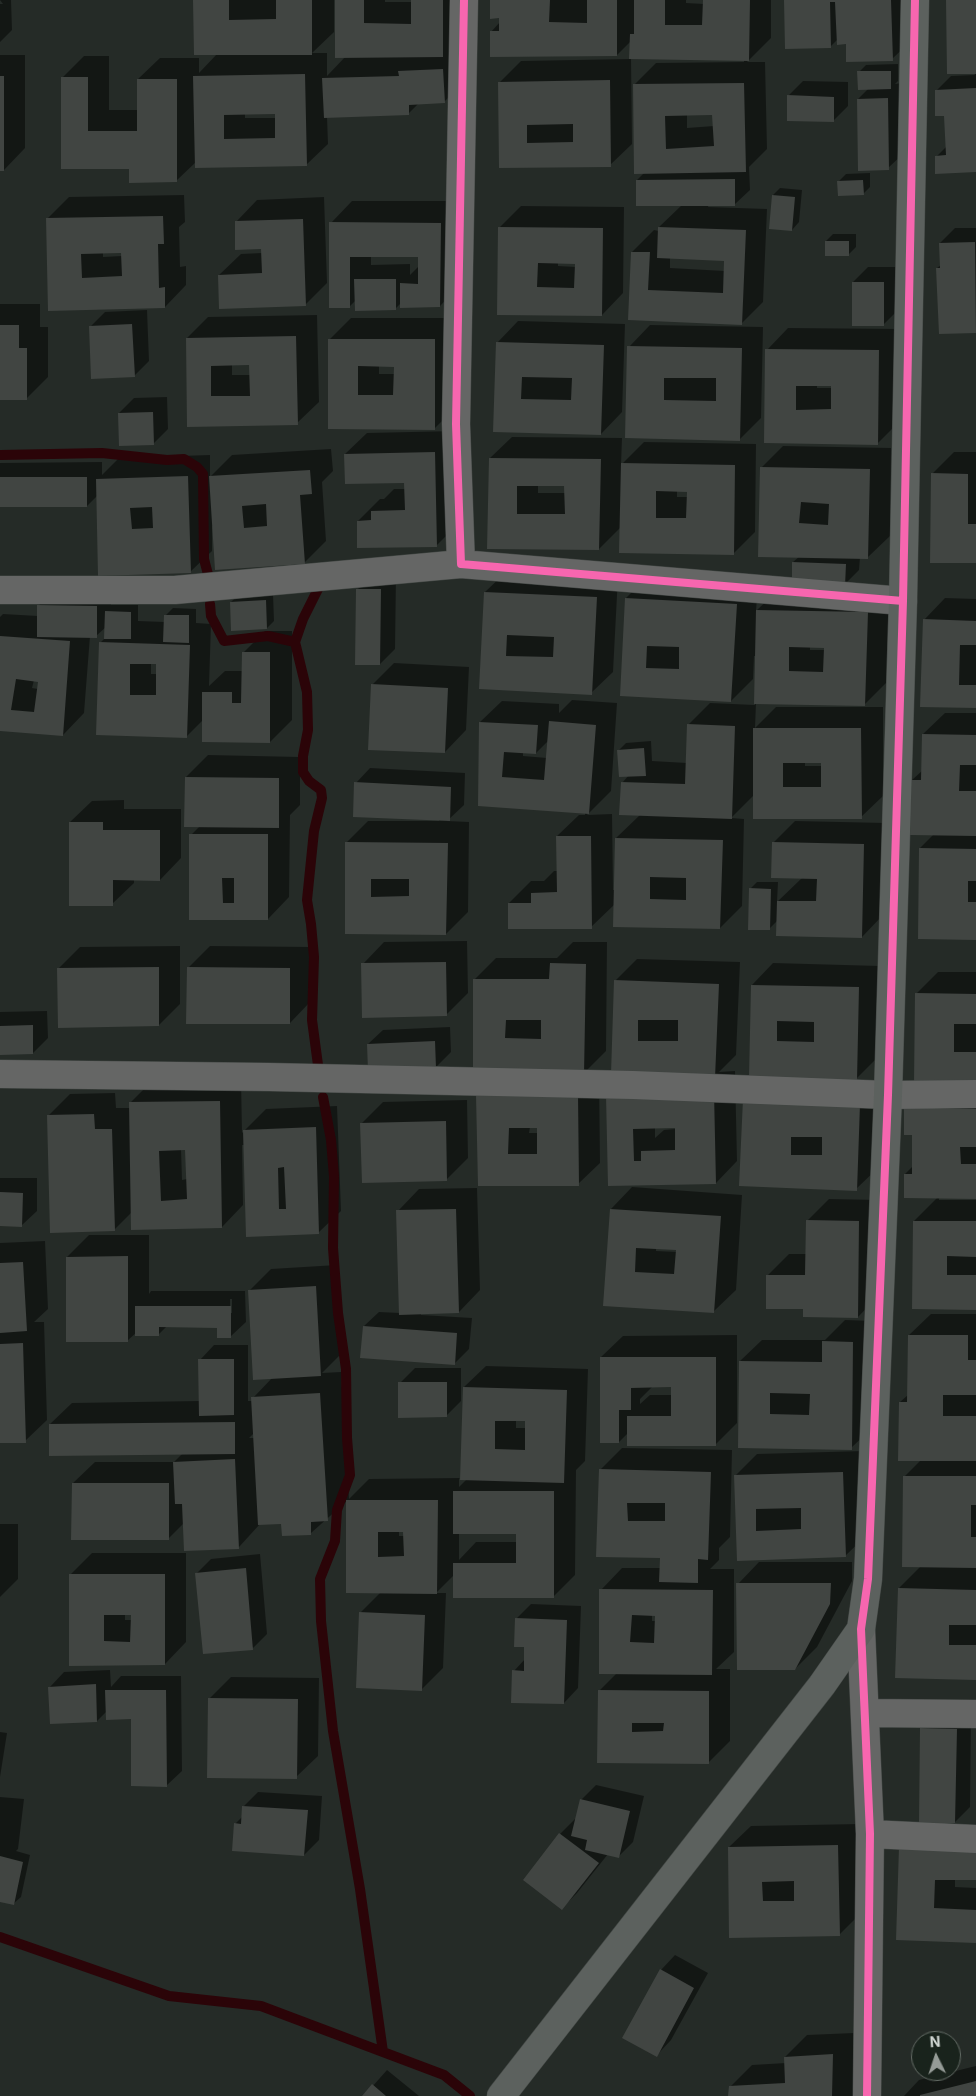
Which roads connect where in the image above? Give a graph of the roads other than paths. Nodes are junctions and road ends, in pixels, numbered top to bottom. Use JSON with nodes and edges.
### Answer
{"nodes":[{"id":1,"x":464,"y":0,"type":"edge"},
{"id":2,"x":915,"y":0,"type":"edge"},
{"id":3,"x":461,"y":564,"type":"junction"},
{"id":4,"x":0,"y":590,"type":"edge"},
{"id":5,"x":903,"y":601,"type":"junction"},
{"id":6,"x":0,"y":1074,"type":"edge"},
{"id":7,"x":976,"y":1094,"type":"edge"},
{"id":8,"x":888,"y":1095,"type":"junction"},
{"id":9,"x":861,"y":1629,"type":"junction"},
{"id":10,"x":865,"y":1713,"type":"junction"},
{"id":11,"x":976,"y":1714,"type":"edge"},
{"id":12,"x":870,"y":1834,"type":"junction"},
{"id":13,"x":976,"y":1839,"type":"edge"},
{"id":14,"x":501,"y":2096,"type":"edge"},
{"id":15,"x":867,"y":2096,"type":"edge"}],
"edges":[{"from":1,"to":3,"type":"street"},
{"from":2,"to":5,"type":"street"},
{"from":3,"to":4,"type":"street"},
{"from":3,"to":5,"type":"street"},
{"from":5,"to":8,"type":"street"},
{"from":6,"to":8,"type":"street"},
{"from":7,"to":8,"type":"street"},
{"from":8,"to":9,"type":"street"},
{"from":9,"to":10,"type":"street"},
{"from":9,"to":14,"type":"street"},
{"from":10,"to":11,"type":"street"},
{"from":10,"to":12,"type":"street"},
{"from":12,"to":13,"type":"street"},
{"from":12,"to":15,"type":"street"}]}
